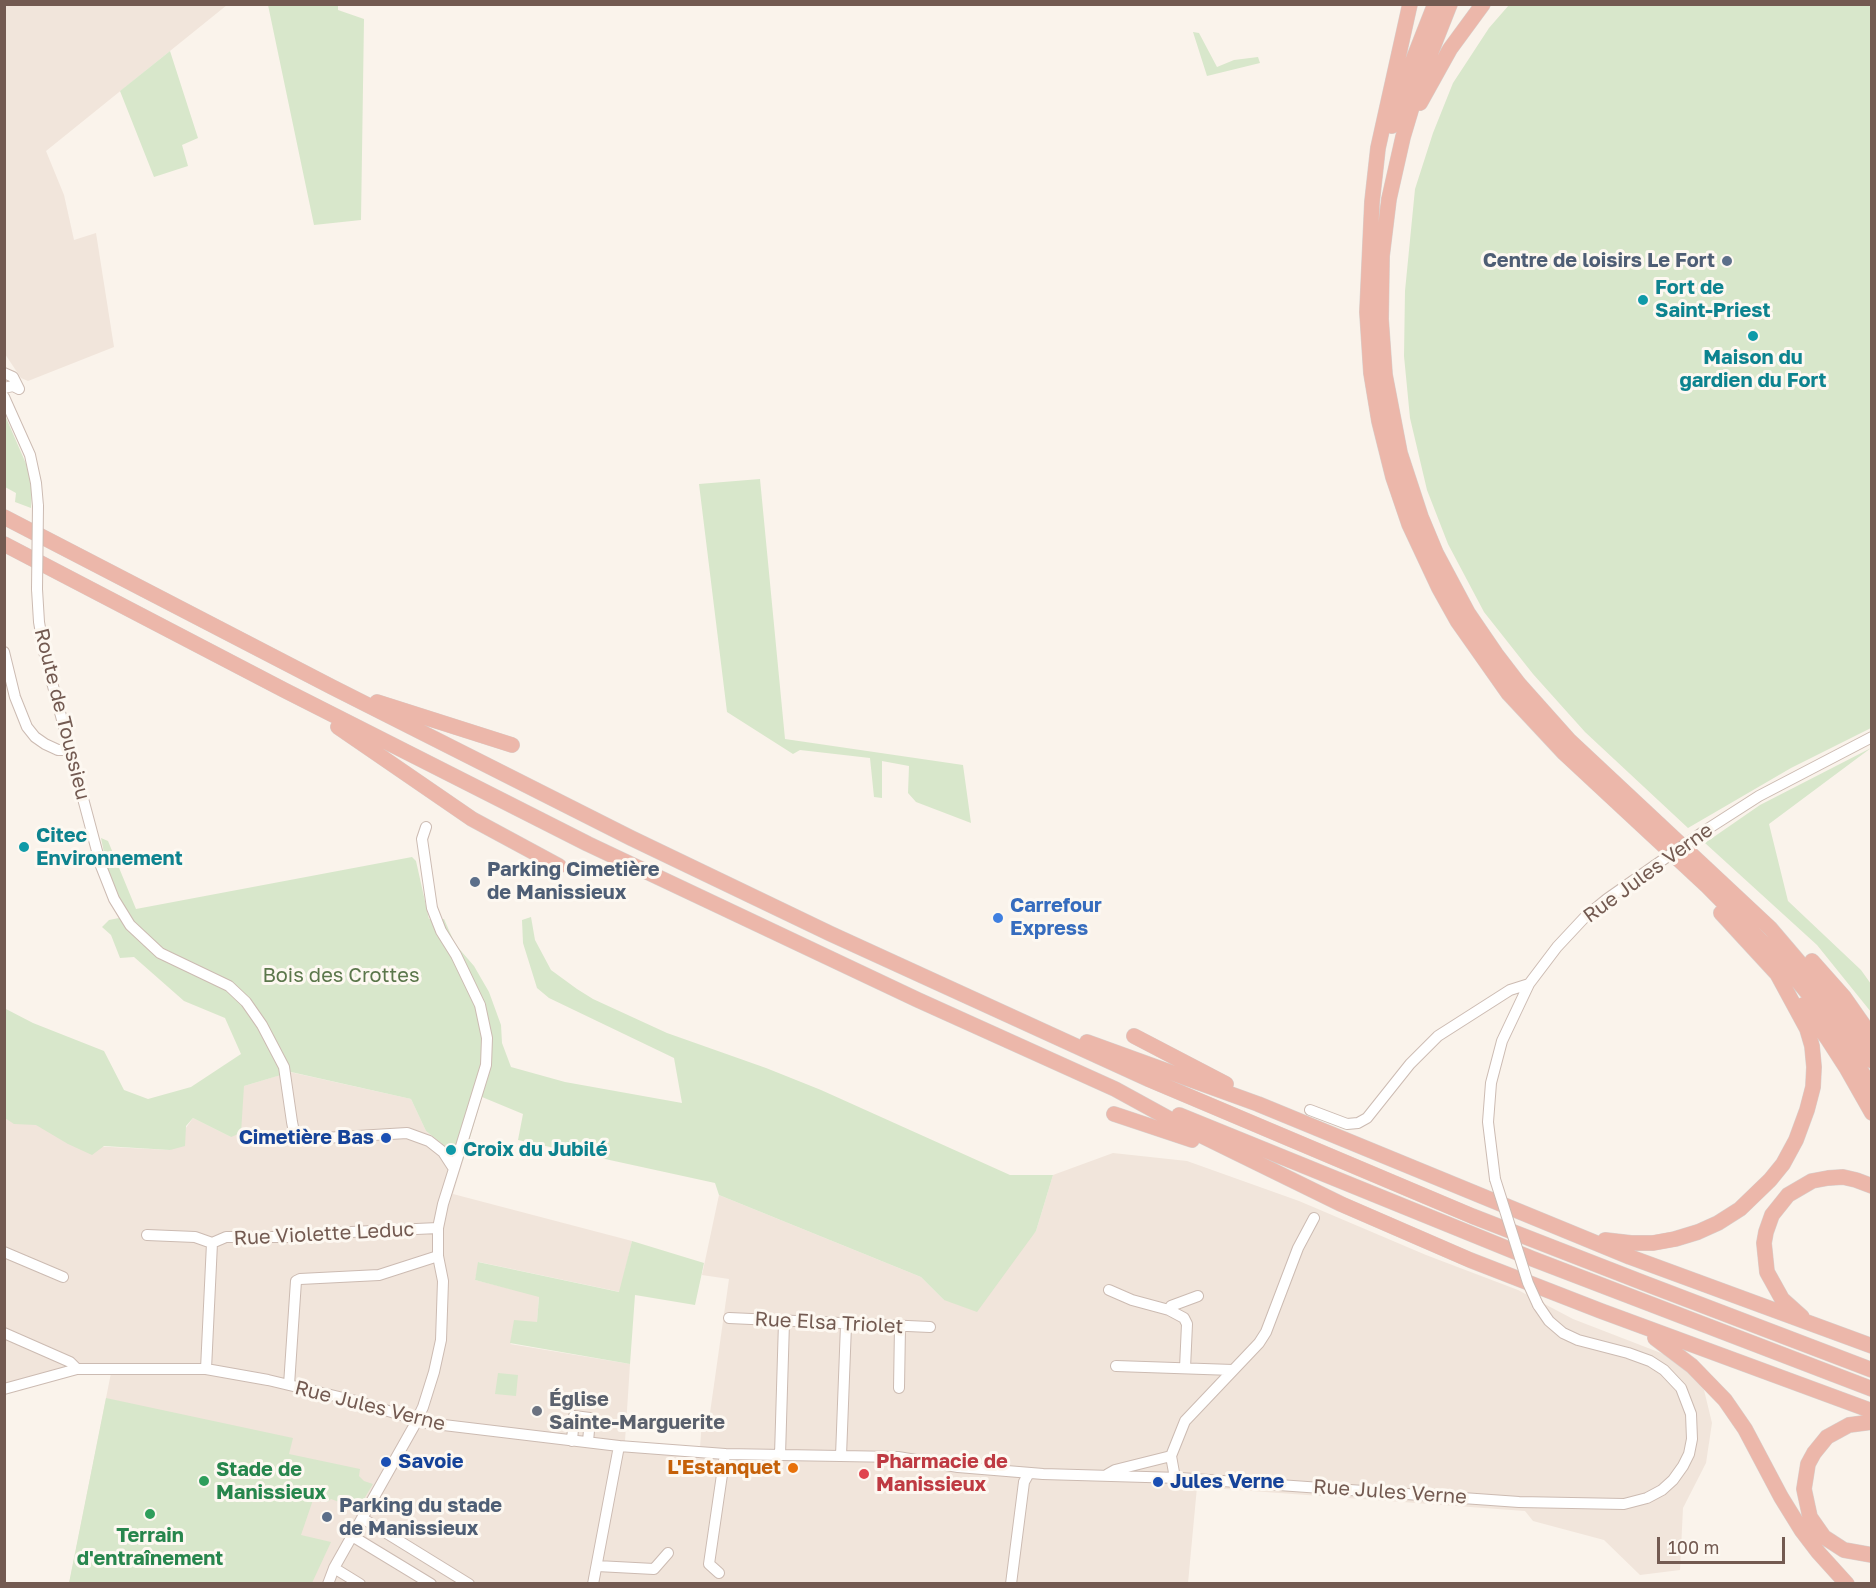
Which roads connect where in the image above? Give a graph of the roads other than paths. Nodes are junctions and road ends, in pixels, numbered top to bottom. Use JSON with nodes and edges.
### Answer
{"nodes":[{"id":1,"x":1410,"y":4,"type":"edge"},
{"id":2,"x":1436,"y":4,"type":"edge"},
{"id":3,"x":1450,"y":4,"type":"edge"},
{"id":4,"x":1483,"y":4,"type":"edge"},
{"id":5,"x":1403,"y":137,"type":"junction"},
{"id":6,"x":1369,"y":247,"type":"junction"},
{"id":7,"x":4,"y":373,"type":"edge"},
{"id":8,"x":4,"y":388,"type":"edge"},
{"id":9,"x":4,"y":397,"type":"edge"},
{"id":10,"x":4,"y":517,"type":"edge"},
{"id":11,"x":4,"y":544,"type":"edge"},
{"id":12,"x":4,"y":652,"type":"edge"},
{"id":13,"x":332,"y":687,"type":"junction"},
{"id":14,"x":284,"y":690,"type":"junction"},
{"id":15,"x":1872,"y":737,"type":"edge"},
{"id":16,"x":512,"y":745,"type":"dead end"},
{"id":17,"x":70,"y":750,"type":"junction"},
{"id":18,"x":426,"y":827,"type":"dead end"},
{"id":19,"x":1645,"y":829,"type":"junction"},
{"id":20,"x":1700,"y":861,"type":"junction"},
{"id":21,"x":559,"y":866,"type":"dead end"},
{"id":22,"x":1775,"y":970,"type":"junction"},
{"id":23,"x":1529,"y":984,"type":"junction"},
{"id":24,"x":977,"y":1001,"type":"junction"},
{"id":25,"x":1134,"y":1036,"type":"dead end"},
{"id":26,"x":1872,"y":1037,"type":"edge"},
{"id":27,"x":1872,"y":1061,"type":"edge"},
{"id":28,"x":1872,"y":1088,"type":"edge"},
{"id":29,"x":1115,"y":1089,"type":"junction"},
{"id":30,"x":1310,"y":1110,"type":"dead end"},
{"id":31,"x":1872,"y":1113,"type":"edge"},
{"id":32,"x":1113,"y":1114,"type":"dead end"},
{"id":33,"x":1295,"y":1119,"type":"junction"},
{"id":34,"x":1246,"y":1158,"type":"junction"},
{"id":35,"x":454,"y":1170,"type":"junction"},
{"id":36,"x":1872,"y":1186,"type":"edge"},
{"id":37,"x":1314,"y":1218,"type":"dead end"},
{"id":38,"x":438,"y":1228,"type":"junction"},
{"id":39,"x":1578,"y":1234,"type":"junction"},
{"id":40,"x":147,"y":1235,"type":"dead end"},
{"id":41,"x":212,"y":1243,"type":"junction"},
{"id":42,"x":4,"y":1252,"type":"edge"},
{"id":43,"x":438,"y":1256,"type":"junction"},
{"id":44,"x":63,"y":1277,"type":"dead end"},
{"id":45,"x":1109,"y":1290,"type":"dead end"},
{"id":46,"x":1198,"y":1296,"type":"dead end"},
{"id":47,"x":1169,"y":1310,"type":"junction"},
{"id":48,"x":1601,"y":1311,"type":"junction"},
{"id":49,"x":729,"y":1318,"type":"dead end"},
{"id":50,"x":784,"y":1322,"type":"junction"},
{"id":51,"x":846,"y":1325,"type":"junction"},
{"id":52,"x":900,"y":1326,"type":"junction"},
{"id":53,"x":1817,"y":1326,"type":"junction"},
{"id":54,"x":930,"y":1328,"type":"dead end"},
{"id":55,"x":4,"y":1333,"type":"edge"},
{"id":56,"x":1872,"y":1346,"type":"edge"},
{"id":57,"x":1116,"y":1366,"type":"dead end"},
{"id":58,"x":1185,"y":1368,"type":"junction"},
{"id":59,"x":77,"y":1369,"type":"junction"},
{"id":60,"x":206,"y":1369,"type":"junction"},
{"id":61,"x":1233,"y":1370,"type":"junction"},
{"id":62,"x":1872,"y":1370,"type":"edge"},
{"id":63,"x":289,"y":1385,"type":"junction"},
{"id":64,"x":898,"y":1388,"type":"dead end"},
{"id":65,"x":4,"y":1389,"type":"edge"},
{"id":66,"x":1872,"y":1389,"type":"edge"},
{"id":67,"x":1872,"y":1411,"type":"edge"},
{"id":68,"x":416,"y":1420,"type":"junction"},
{"id":69,"x":1872,"y":1422,"type":"edge"},
{"id":70,"x":572,"y":1441,"type":"junction"},
{"id":71,"x":588,"y":1442,"type":"junction"},
{"id":72,"x":619,"y":1446,"type":"junction"},
{"id":73,"x":725,"y":1454,"type":"junction"},
{"id":74,"x":780,"y":1455,"type":"junction"},
{"id":75,"x":841,"y":1456,"type":"junction"},
{"id":76,"x":1171,"y":1456,"type":"junction"},
{"id":77,"x":1029,"y":1473,"type":"junction"},
{"id":78,"x":1107,"y":1475,"type":"junction"},
{"id":79,"x":1175,"y":1478,"type":"junction"},
{"id":80,"x":362,"y":1518,"type":"junction"},
{"id":81,"x":352,"y":1536,"type":"junction"},
{"id":82,"x":668,"y":1553,"type":"dead end"},
{"id":83,"x":1872,"y":1555,"type":"edge"},
{"id":84,"x":597,"y":1566,"type":"junction"},
{"id":85,"x":334,"y":1568,"type":"junction"},
{"id":86,"x":719,"y":1573,"type":"dead end"},
{"id":87,"x":328,"y":1584,"type":"edge"},
{"id":88,"x":360,"y":1584,"type":"edge"},
{"id":89,"x":431,"y":1584,"type":"edge"},
{"id":90,"x":469,"y":1584,"type":"edge"},
{"id":91,"x":593,"y":1584,"type":"edge"},
{"id":92,"x":1011,"y":1584,"type":"edge"},
{"id":93,"x":1847,"y":1584,"type":"edge"}],
"edges":[{"from":1,"to":6,"type":"highway"},
{"from":2,"to":6,"type":"highway"},
{"from":3,"to":5,"type":"highway"},
{"from":4,"to":5,"type":"highway"},
{"from":5,"to":20,"type":"highway"},
{"from":6,"to":19,"type":"highway"},
{"from":7,"to":8,"type":"street"},
{"from":9,"to":17,"type":"street","name":"Route de Toussieu","bridge":true},
{"from":10,"to":13,"type":"highway"},
{"from":11,"to":14,"type":"highway"},
{"from":12,"to":17,"type":"street"},
{"from":13,"to":16,"type":"highway"},
{"from":13,"to":24,"type":"highway"},
{"from":14,"to":21,"type":"highway"},
{"from":14,"to":29,"type":"highway"},
{"from":15,"to":23,"type":"street","name":"Rue Jules Verne","bridge":true},
{"from":17,"to":35,"type":"street","name":"Route de Toussieu"},
{"from":18,"to":35,"type":"street"},
{"from":19,"to":22,"type":"highway"},
{"from":19,"to":28,"type":"highway"},
{"from":20,"to":26,"type":"highway"},
{"from":20,"to":27,"type":"highway"},
{"from":22,"to":31,"type":"highway"},
{"from":22,"to":39,"type":"highway"},
{"from":23,"to":30,"type":"street"},
{"from":23,"to":79,"type":"street","name":"Rue Jules Verne","bridge":true},
{"from":24,"to":33,"type":"highway"},
{"from":24,"to":62,"type":"highway"},
{"from":25,"to":33,"type":"highway"},
{"from":29,"to":34,"type":"highway"},
{"from":29,"to":66,"type":"highway"},
{"from":32,"to":34,"type":"highway"},
{"from":33,"to":39,"type":"highway"},
{"from":34,"to":48,"type":"highway"},
{"from":35,"to":38,"type":"street"},
{"from":36,"to":53,"type":"highway"},
{"from":37,"to":61,"type":"street"},
{"from":38,"to":41,"type":"street","name":"Rue Violette Leduc"},
{"from":38,"to":43,"type":"street"},
{"from":39,"to":53,"type":"highway"},
{"from":40,"to":41,"type":"street","name":"Rue Violette Leduc"},
{"from":41,"to":60,"type":"street","name":"Rue Violette Leduc"},
{"from":42,"to":44,"type":"street"},
{"from":43,"to":63,"type":"street"},
{"from":43,"to":68,"type":"street"},
{"from":45,"to":47,"type":"street"},
{"from":46,"to":47,"type":"street"},
{"from":47,"to":58,"type":"street"},
{"from":48,"to":67,"type":"highway"},
{"from":48,"to":93,"type":"highway"},
{"from":49,"to":50,"type":"street","name":"Rue Elsa Triolet"},
{"from":50,"to":51,"type":"street","name":"Rue Elsa Triolet"},
{"from":50,"to":74,"type":"street"},
{"from":51,"to":52,"type":"street","name":"Rue Elsa Triolet"},
{"from":51,"to":75,"type":"street"},
{"from":52,"to":54,"type":"street","name":"Rue Elsa Triolet"},
{"from":52,"to":64,"type":"street"},
{"from":53,"to":56,"type":"highway"},
{"from":55,"to":59,"type":"street"},
{"from":57,"to":58,"type":"street"},
{"from":58,"to":61,"type":"street"},
{"from":59,"to":60,"type":"street","name":"Rue Jules Verne"},
{"from":59,"to":65,"type":"street","name":"Rue Jules Verne"},
{"from":60,"to":63,"type":"street","name":"Rue Jules Verne"},
{"from":61,"to":76,"type":"street"},
{"from":63,"to":68,"type":"street","name":"Rue Jules Verne"},
{"from":68,"to":70,"type":"street","name":"Rue Jules Verne"},
{"from":68,"to":80,"type":"street"},
{"from":69,"to":83,"type":"highway"},
{"from":70,"to":71,"type":"street","name":"Rue Jules Verne"},
{"from":70,"to":71,"type":"street"},
{"from":71,"to":72,"type":"street","name":"Rue Jules Verne"},
{"from":72,"to":73,"type":"street","name":"Rue Jules Verne"},
{"from":72,"to":84,"type":"street"},
{"from":73,"to":74,"type":"street","name":"Rue Jules Verne"},
{"from":73,"to":86,"type":"street"},
{"from":74,"to":75,"type":"street","name":"Rue Jules Verne"},
{"from":75,"to":77,"type":"street","name":"Rue Jules Verne"},
{"from":76,"to":78,"type":"street"},
{"from":76,"to":79,"type":"street"},
{"from":77,"to":78,"type":"street","name":"Rue Jules Verne"},
{"from":77,"to":92,"type":"street"},
{"from":78,"to":79,"type":"street","name":"Rue Jules Verne"},
{"from":80,"to":81,"type":"street"},
{"from":80,"to":90,"type":"street"},
{"from":81,"to":85,"type":"street"},
{"from":81,"to":89,"type":"street"},
{"from":82,"to":84,"type":"street"},
{"from":84,"to":91,"type":"street"},
{"from":85,"to":87,"type":"street"},
{"from":85,"to":88,"type":"street"}]}
